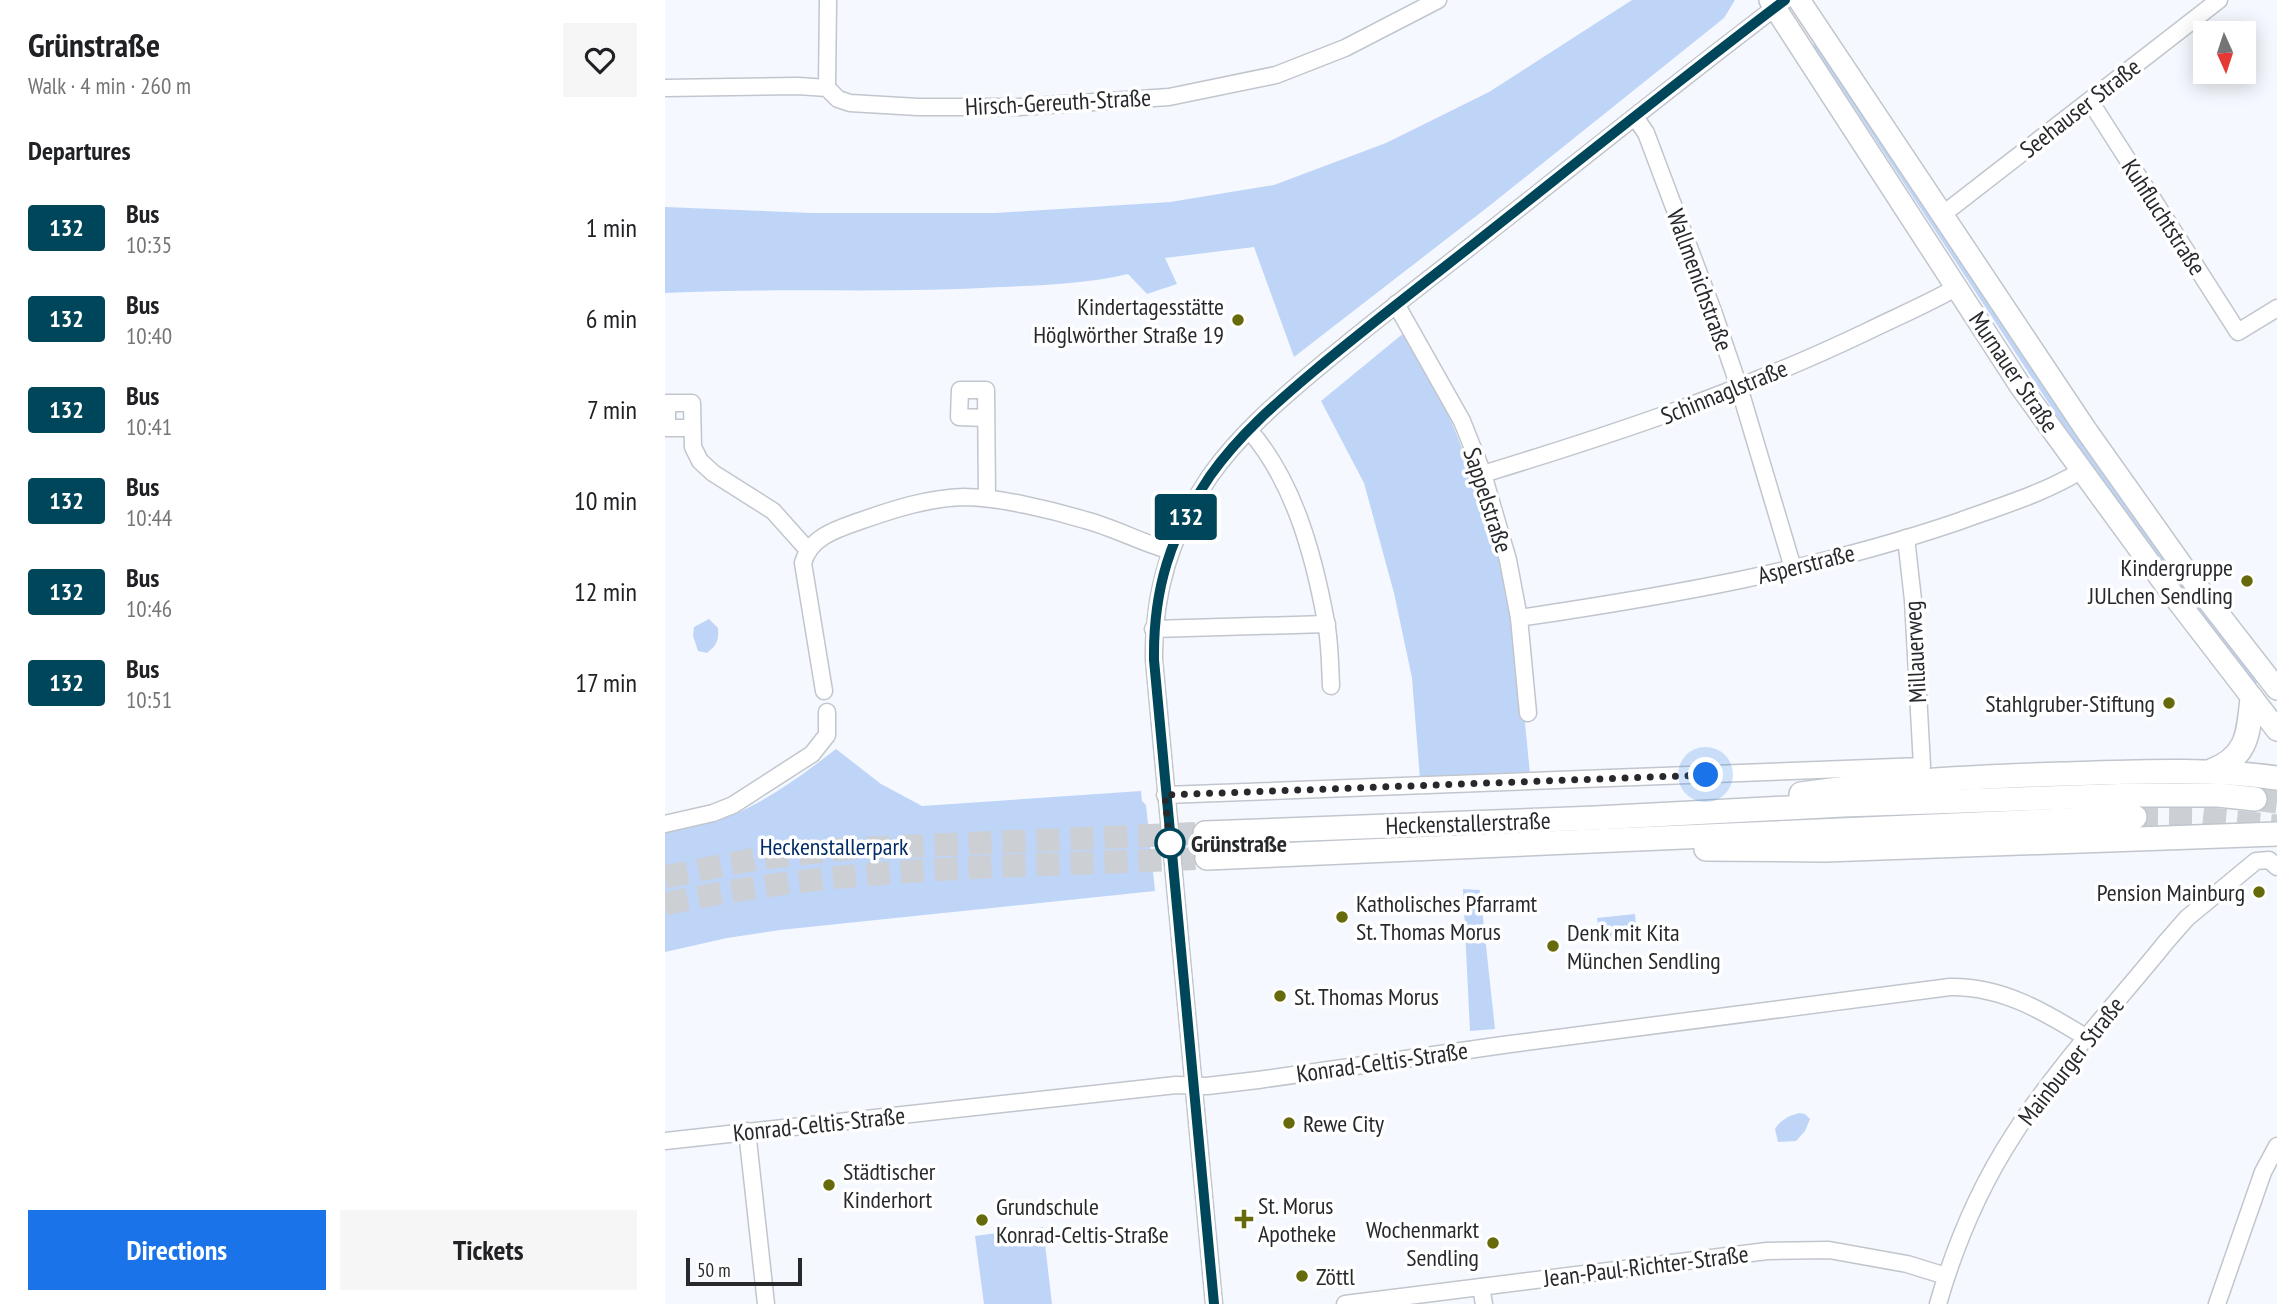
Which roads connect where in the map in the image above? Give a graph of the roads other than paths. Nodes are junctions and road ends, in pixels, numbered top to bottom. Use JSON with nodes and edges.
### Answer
{"nodes":[{"id":1,"x":828,"y":0,"type":"edge"},
{"id":2,"x":1438,"y":0,"type":"edge"},
{"id":3,"x":1799,"y":0,"type":"edge"},
{"id":4,"x":2219,"y":0,"type":"edge"},
{"id":5,"x":1776,"y":3,"type":"edge"},
{"id":6,"x":665,"y":88,"type":"edge"},
{"id":7,"x":827,"y":88,"type":"junction"},
{"id":8,"x":2090,"y":101,"type":"junction"},
{"id":9,"x":1635,"y":117,"type":"junction"},
{"id":10,"x":1942,"y":215,"type":"junction"},
{"id":11,"x":1957,"y":287,"type":"junction"},
{"id":12,"x":1396,"y":304,"type":"junction"},
{"id":13,"x":2277,"y":307,"type":"edge"},
{"id":14,"x":1739,"y":387,"type":"junction"},
{"id":15,"x":986,"y":418,"type":"dead end"},
{"id":16,"x":692,"y":428,"type":"dead end"},
{"id":17,"x":1249,"y":430,"type":"junction"},
{"id":18,"x":2082,"y":470,"type":"junction"},
{"id":19,"x":1483,"y":474,"type":"junction"},
{"id":20,"x":987,"y":498,"type":"junction"},
{"id":21,"x":1906,"y":538,"type":"junction"},
{"id":22,"x":807,"y":549,"type":"junction"},
{"id":23,"x":1171,"y":551,"type":"junction"},
{"id":24,"x":1793,"y":568,"type":"junction"},
{"id":25,"x":1519,"y":618,"type":"junction"},
{"id":26,"x":1327,"y":624,"type":"junction"},
{"id":27,"x":1153,"y":629,"type":"junction"},
{"id":28,"x":2274,"y":685,"type":"edge"},
{"id":29,"x":1331,"y":686,"type":"dead end"},
{"id":30,"x":824,"y":691,"type":"dead end"},
{"id":31,"x":2252,"y":699,"type":"junction"},
{"id":32,"x":827,"y":712,"type":"dead end"},
{"id":33,"x":1528,"y":713,"type":"dead end"},
{"id":34,"x":2277,"y":730,"type":"edge"},
{"id":35,"x":1922,"y":766,"type":"joint"},
{"id":36,"x":2211,"y":771,"type":"junction"},
{"id":37,"x":2277,"y":778,"type":"edge"},
{"id":38,"x":1165,"y":795,"type":"junction"},
{"id":39,"x":2255,"y":799,"type":"tunnel mouth"},
{"id":40,"x":1730,"y":811,"type":"junction"},
{"id":41,"x":2135,"y":817,"type":"tunnel mouth"},
{"id":42,"x":665,"y":824,"type":"edge"},
{"id":43,"x":2275,"y":833,"type":"edge"},
{"id":44,"x":1205,"y":834,"type":"tunnel mouth"},
{"id":45,"x":1595,"y":842,"type":"junction"},
{"id":46,"x":1207,"y":858,"type":"tunnel mouth"},
{"id":47,"x":2270,"y":863,"type":"edge"},
{"id":48,"x":2087,"y":1038,"type":"junction"},
{"id":49,"x":1193,"y":1085,"type":"junction"},
{"id":50,"x":747,"y":1131,"type":"junction"},
{"id":51,"x":665,"y":1141,"type":"edge"},
{"id":52,"x":2277,"y":1146,"type":"edge"},
{"id":53,"x":1946,"y":1276,"type":"junction"},
{"id":54,"x":1481,"y":1287,"type":"junction"},
{"id":55,"x":766,"y":1304,"type":"edge"},
{"id":56,"x":1214,"y":1304,"type":"edge"},
{"id":57,"x":1345,"y":1304,"type":"edge"},
{"id":58,"x":1484,"y":1304,"type":"edge"},
{"id":59,"x":1938,"y":1304,"type":"edge"},
{"id":60,"x":2217,"y":1304,"type":"edge"}],
"edges":[{"from":1,"to":7,"type":"street"},
{"from":2,"to":7,"type":"street","name":"Hirsch-Gereuth-Straße"},
{"from":3,"to":10,"type":"main road","name":"Murnauer Straße"},
{"from":4,"to":8,"type":"street","name":"Seehauser Straße"},
{"from":5,"to":9,"type":"street"},
{"from":5,"to":11,"type":"main road","name":"Murnauer Straße"},
{"from":6,"to":7,"type":"street","name":"Hirsch-Gereuth-Straße"},
{"from":8,"to":10,"type":"street","name":"Seehauser Straße"},
{"from":8,"to":13,"type":"street","name":"Kuhfluchtstraße"},
{"from":9,"to":12,"type":"street"},
{"from":9,"to":14,"type":"street","name":"Wallmenichstraße"},
{"from":10,"to":28,"type":"main road","name":"Murnauer Straße"},
{"from":11,"to":14,"type":"street","name":"Schinnaglstraße"},
{"from":11,"to":18,"type":"main road","name":"Murnauer Straße"},
{"from":12,"to":17,"type":"street"},
{"from":12,"to":19,"type":"street","name":"Sappelstraße"},
{"from":14,"to":19,"type":"street","name":"Schinnaglstraße"},
{"from":14,"to":24,"type":"street","name":"Wallmenichstraße"},
{"from":15,"to":20,"type":"street"},
{"from":16,"to":22,"type":"street"},
{"from":17,"to":23,"type":"street"},
{"from":17,"to":26,"type":"street"},
{"from":18,"to":21,"type":"street","name":"Asperstraße"},
{"from":18,"to":31,"type":"main road","name":"Murnauer Straße"},
{"from":19,"to":25,"type":"street","name":"Sappelstraße"},
{"from":20,"to":22,"type":"street"},
{"from":20,"to":23,"type":"street"},
{"from":21,"to":24,"type":"street","name":"Asperstraße"},
{"from":21,"to":35,"type":"street","name":"Millauerweg"},
{"from":22,"to":30,"type":"street"},
{"from":23,"to":27,"type":"street"},
{"from":24,"to":25,"type":"street","name":"Asperstraße"},
{"from":25,"to":33,"type":"street","name":"Sappelstraße"},
{"from":26,"to":27,"type":"street"},
{"from":26,"to":29,"type":"street"},
{"from":27,"to":38,"type":"street"},
{"from":28,"to":31,"type":"main road"},
{"from":31,"to":34,"type":"main road","name":"Murnauer Straße"},
{"from":31,"to":36,"type":"highway"},
{"from":32,"to":42,"type":"street"},
{"from":35,"to":38,"type":"street","name":"Heckenstallerstraße"},
{"from":36,"to":37,"type":"highway"},
{"from":36,"to":40,"type":"highway"},
{"from":38,"to":49,"type":"street"},
{"from":39,"to":40,"type":"highway"},
{"from":40,"to":44,"type":"highway","name":"Heckenstallerstraße"},
{"from":41,"to":45,"type":"highway"},
{"from":43,"to":45,"type":"highway"},
{"from":45,"to":46,"type":"highway","name":"Heckenstallerstraße"},
{"from":47,"to":48,"type":"street","name":"Mainburger Straße"},
{"from":48,"to":49,"type":"street","name":"Konrad-Celtis-Straße"},
{"from":48,"to":53,"type":"street","name":"Mainburger Straße"},
{"from":49,"to":50,"type":"street","name":"Konrad-Celtis-Straße"},
{"from":49,"to":56,"type":"street"},
{"from":50,"to":51,"type":"street","name":"Konrad-Celtis-Straße"},
{"from":50,"to":55,"type":"street"},
{"from":52,"to":60,"type":"street"},
{"from":53,"to":54,"type":"street","name":"Jean-Paul-Richter-Straße"},
{"from":53,"to":59,"type":"street","name":"Mainburger Straße"},
{"from":54,"to":57,"type":"street","name":"Jean-Paul-Richter-Straße"},
{"from":54,"to":58,"type":"street"}]}
